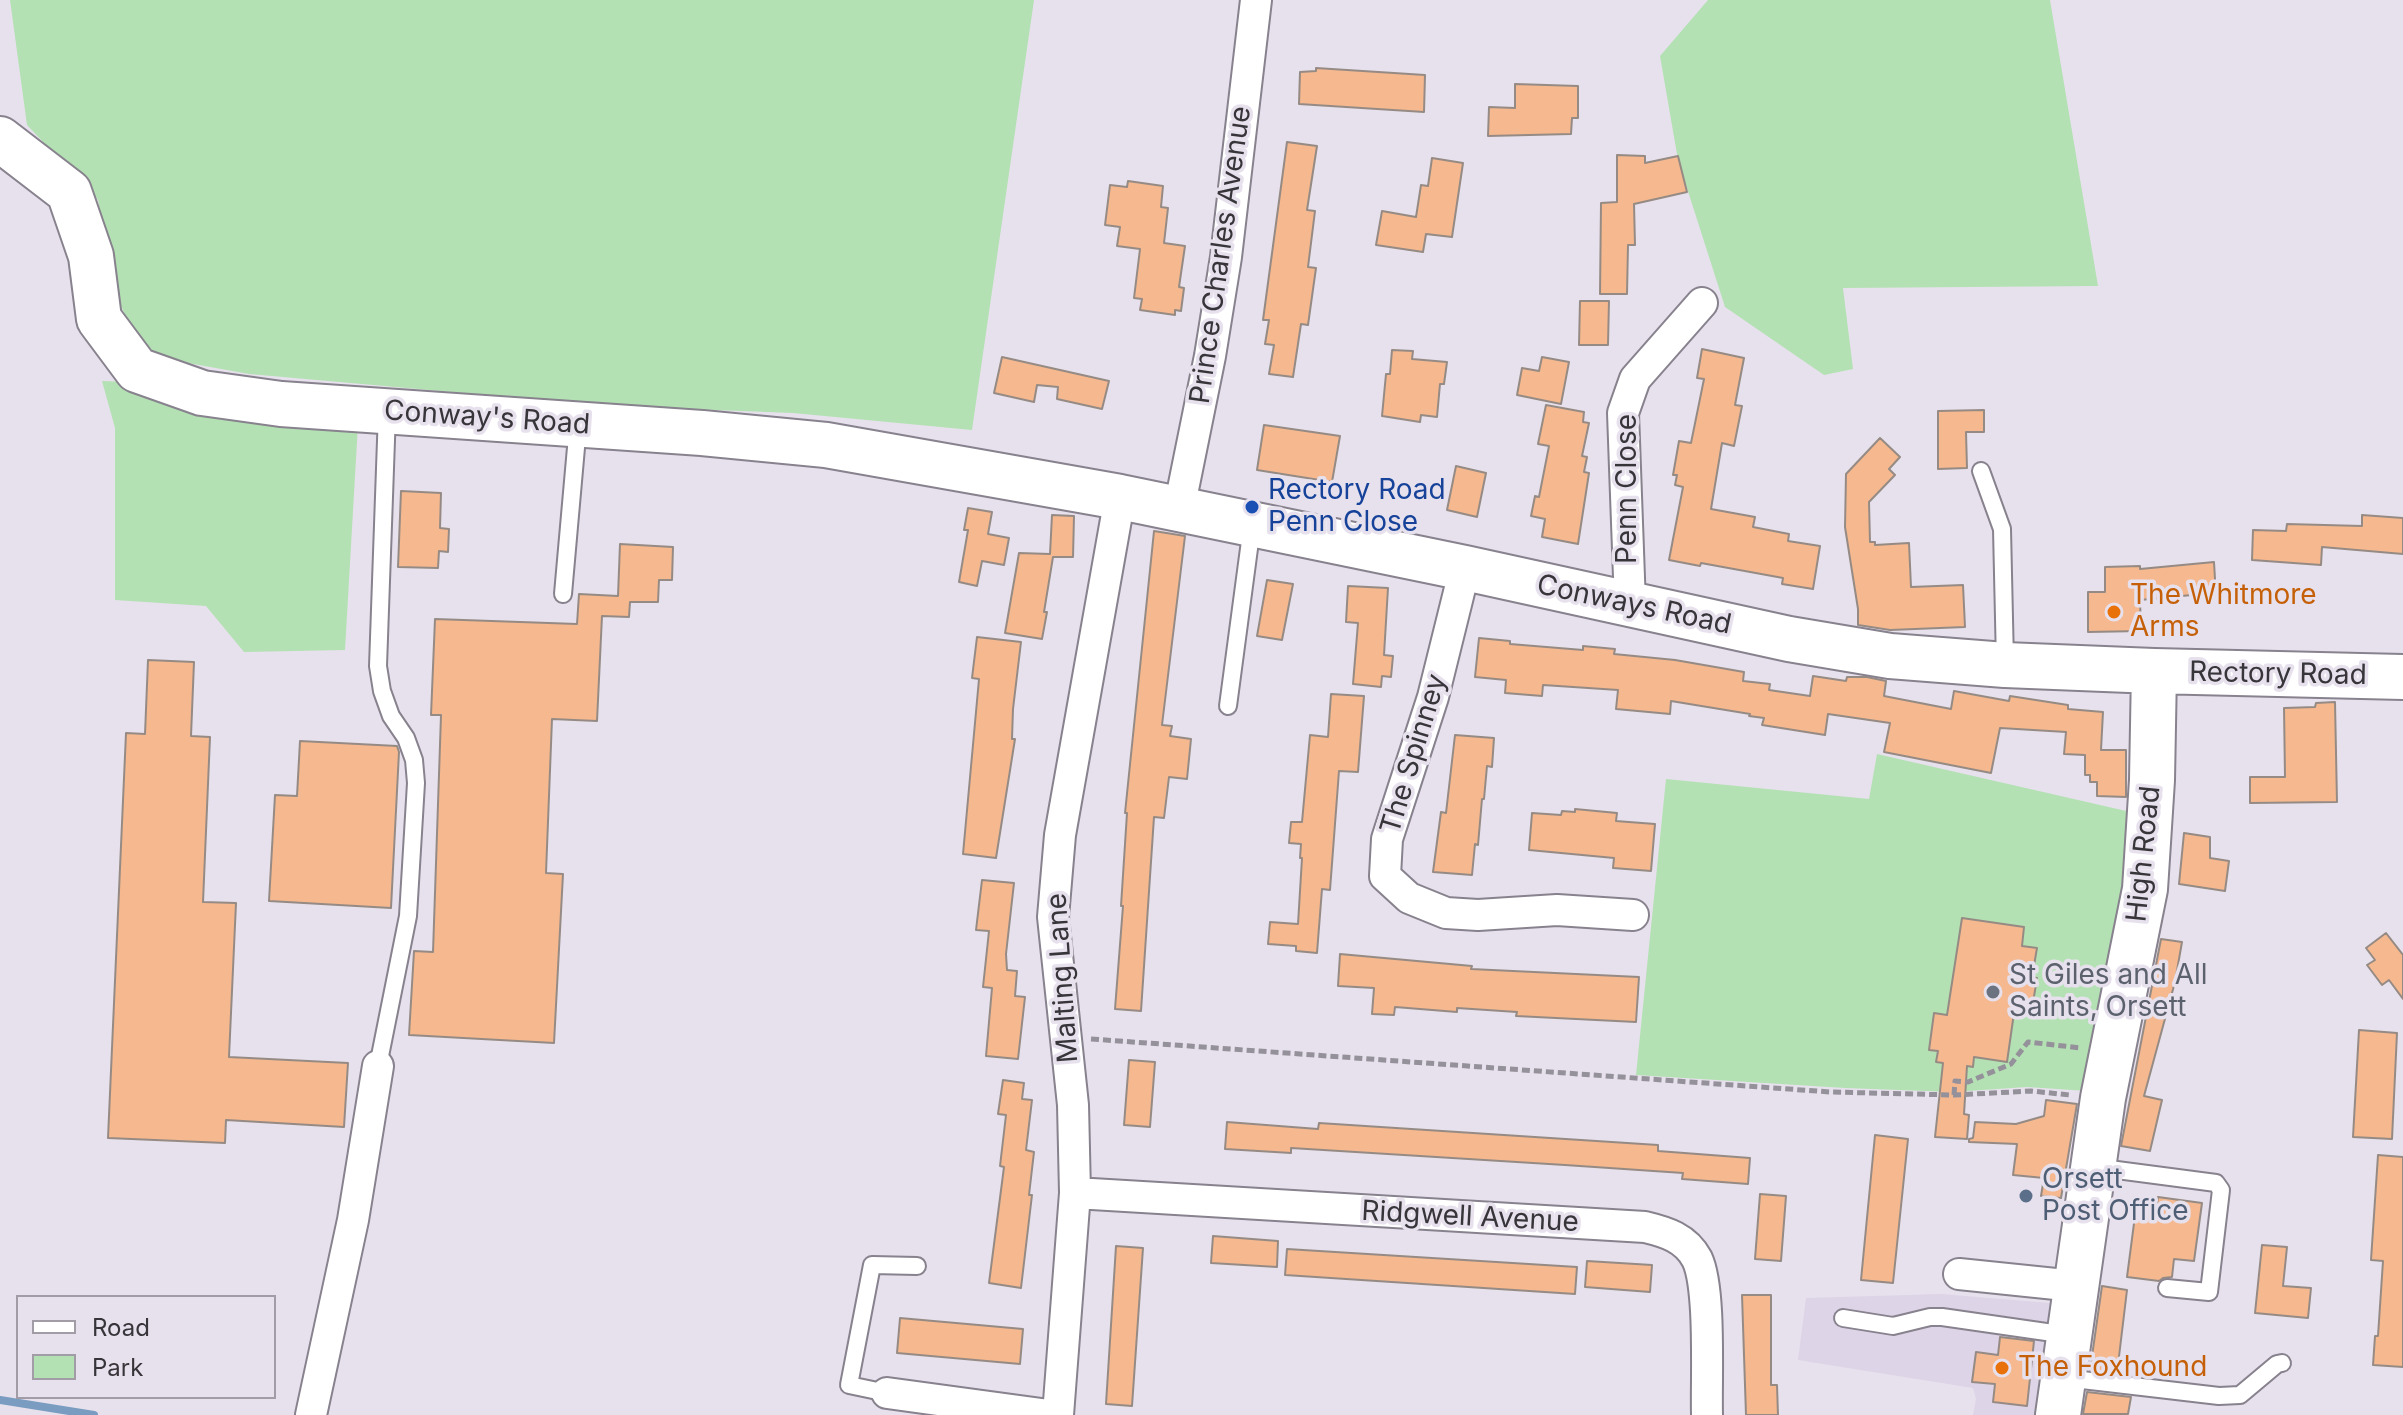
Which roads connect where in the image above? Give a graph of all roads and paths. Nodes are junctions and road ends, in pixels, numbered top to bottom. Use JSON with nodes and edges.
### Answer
{"nodes":[{"id":1,"x":1256,"y":0,"type":"edge"},
{"id":2,"x":0,"y":139,"type":"edge"},
{"id":3,"x":1702,"y":303,"type":"dead end"},
{"id":4,"x":387,"y":410,"type":"junction"},
{"id":5,"x":578,"y":424,"type":"junction"},
{"id":6,"x":1981,"y":471,"type":"dead end"},
{"id":7,"x":1120,"y":497,"type":"junction"},
{"id":8,"x":1179,"y":509,"type":"junction"},
{"id":9,"x":1252,"y":524,"type":"junction"},
{"id":10,"x":1465,"y":568,"type":"junction"},
{"id":11,"x":563,"y":594,"type":"dead end"},
{"id":12,"x":1630,"y":605,"type":"junction"},
{"id":13,"x":2005,"y":665,"type":"junction"},
{"id":14,"x":2154,"y":671,"type":"junction"},
{"id":15,"x":2403,"y":677,"type":"edge"},
{"id":16,"x":1228,"y":706,"type":"dead end"},
{"id":17,"x":1633,"y":915,"type":"dead end"},
{"id":18,"x":1066,"y":1037,"type":"junction"},
{"id":19,"x":2114,"y":1052,"type":"junction"},
{"id":20,"x":378,"y":1066,"type":"joint"},
{"id":21,"x":1954,"y":1095,"type":"junction"},
{"id":22,"x":2103,"y":1098,"type":"junction"},
{"id":23,"x":2092,"y":1167,"type":"junction"},
{"id":24,"x":1075,"y":1193,"type":"junction"},
{"id":25,"x":917,"y":1266,"type":"dead end"},
{"id":26,"x":1959,"y":1274,"type":"dead end"},
{"id":27,"x":2075,"y":1286,"type":"junction"},
{"id":28,"x":2167,"y":1288,"type":"dead end"},
{"id":29,"x":1843,"y":1318,"type":"dead end"},
{"id":30,"x":2069,"y":1336,"type":"junction"},
{"id":31,"x":2282,"y":1363,"type":"dead end"},
{"id":32,"x":887,"y":1393,"type":"joint"},
{"id":33,"x":2061,"y":1396,"type":"edge"},
{"id":34,"x":311,"y":1415,"type":"edge"},
{"id":35,"x":1049,"y":1415,"type":"edge"},
{"id":36,"x":1058,"y":1415,"type":"edge"},
{"id":37,"x":1707,"y":1415,"type":"edge"}],
"edges":[{"from":1,"to":8,"type":"street","name":"Prince Charles Avenue"},
{"from":2,"to":4,"type":"main road","name":"Conway's Road"},
{"from":3,"to":12,"type":"street","name":"Penn Close"},
{"from":4,"to":5,"type":"main road","name":"Conway's Road"},
{"from":4,"to":20,"type":"lane"},
{"from":5,"to":7,"type":"main road","name":"Conway's Road"},
{"from":5,"to":11,"type":"lane"},
{"from":6,"to":13,"type":"lane"},
{"from":7,"to":8,"type":"main road","name":"Conways Road"},
{"from":7,"to":18,"type":"street","name":"Malting Lane"},
{"from":8,"to":9,"type":"main road","name":"Conways Road"},
{"from":9,"to":10,"type":"main road","name":"Conways Road"},
{"from":9,"to":16,"type":"lane"},
{"from":10,"to":12,"type":"main road","name":"Conways Road"},
{"from":10,"to":17,"type":"street","name":"The Spinney"},
{"from":12,"to":13,"type":"main road","name":"Conways Road"},
{"from":13,"to":14,"type":"main road","name":"Conways Road"},
{"from":14,"to":15,"type":"main road","name":"Rectory Road"},
{"from":14,"to":19,"type":"main road","name":"High Road"},
{"from":18,"to":21,"type":"path"},
{"from":18,"to":24,"type":"street","name":"Malting Lane"},
{"from":19,"to":21,"type":"path"},
{"from":19,"to":22,"type":"main road","name":"High Road"},
{"from":20,"to":34,"type":"street"},
{"from":21,"to":22,"type":"path"},
{"from":22,"to":23,"type":"main road","name":"High Road"},
{"from":23,"to":27,"type":"main road","name":"High Road"},
{"from":23,"to":28,"type":"lane"},
{"from":24,"to":36,"type":"street","name":"Malting Lane"},
{"from":24,"to":37,"type":"street","name":"Ridgwell Avenue"},
{"from":25,"to":32,"type":"lane"},
{"from":26,"to":27,"type":"street"},
{"from":27,"to":30,"type":"main road","name":"High Road"},
{"from":29,"to":30,"type":"lane"},
{"from":30,"to":33,"type":"main road","name":"High Road"},
{"from":31,"to":33,"type":"lane"},
{"from":32,"to":35,"type":"street"}]}
